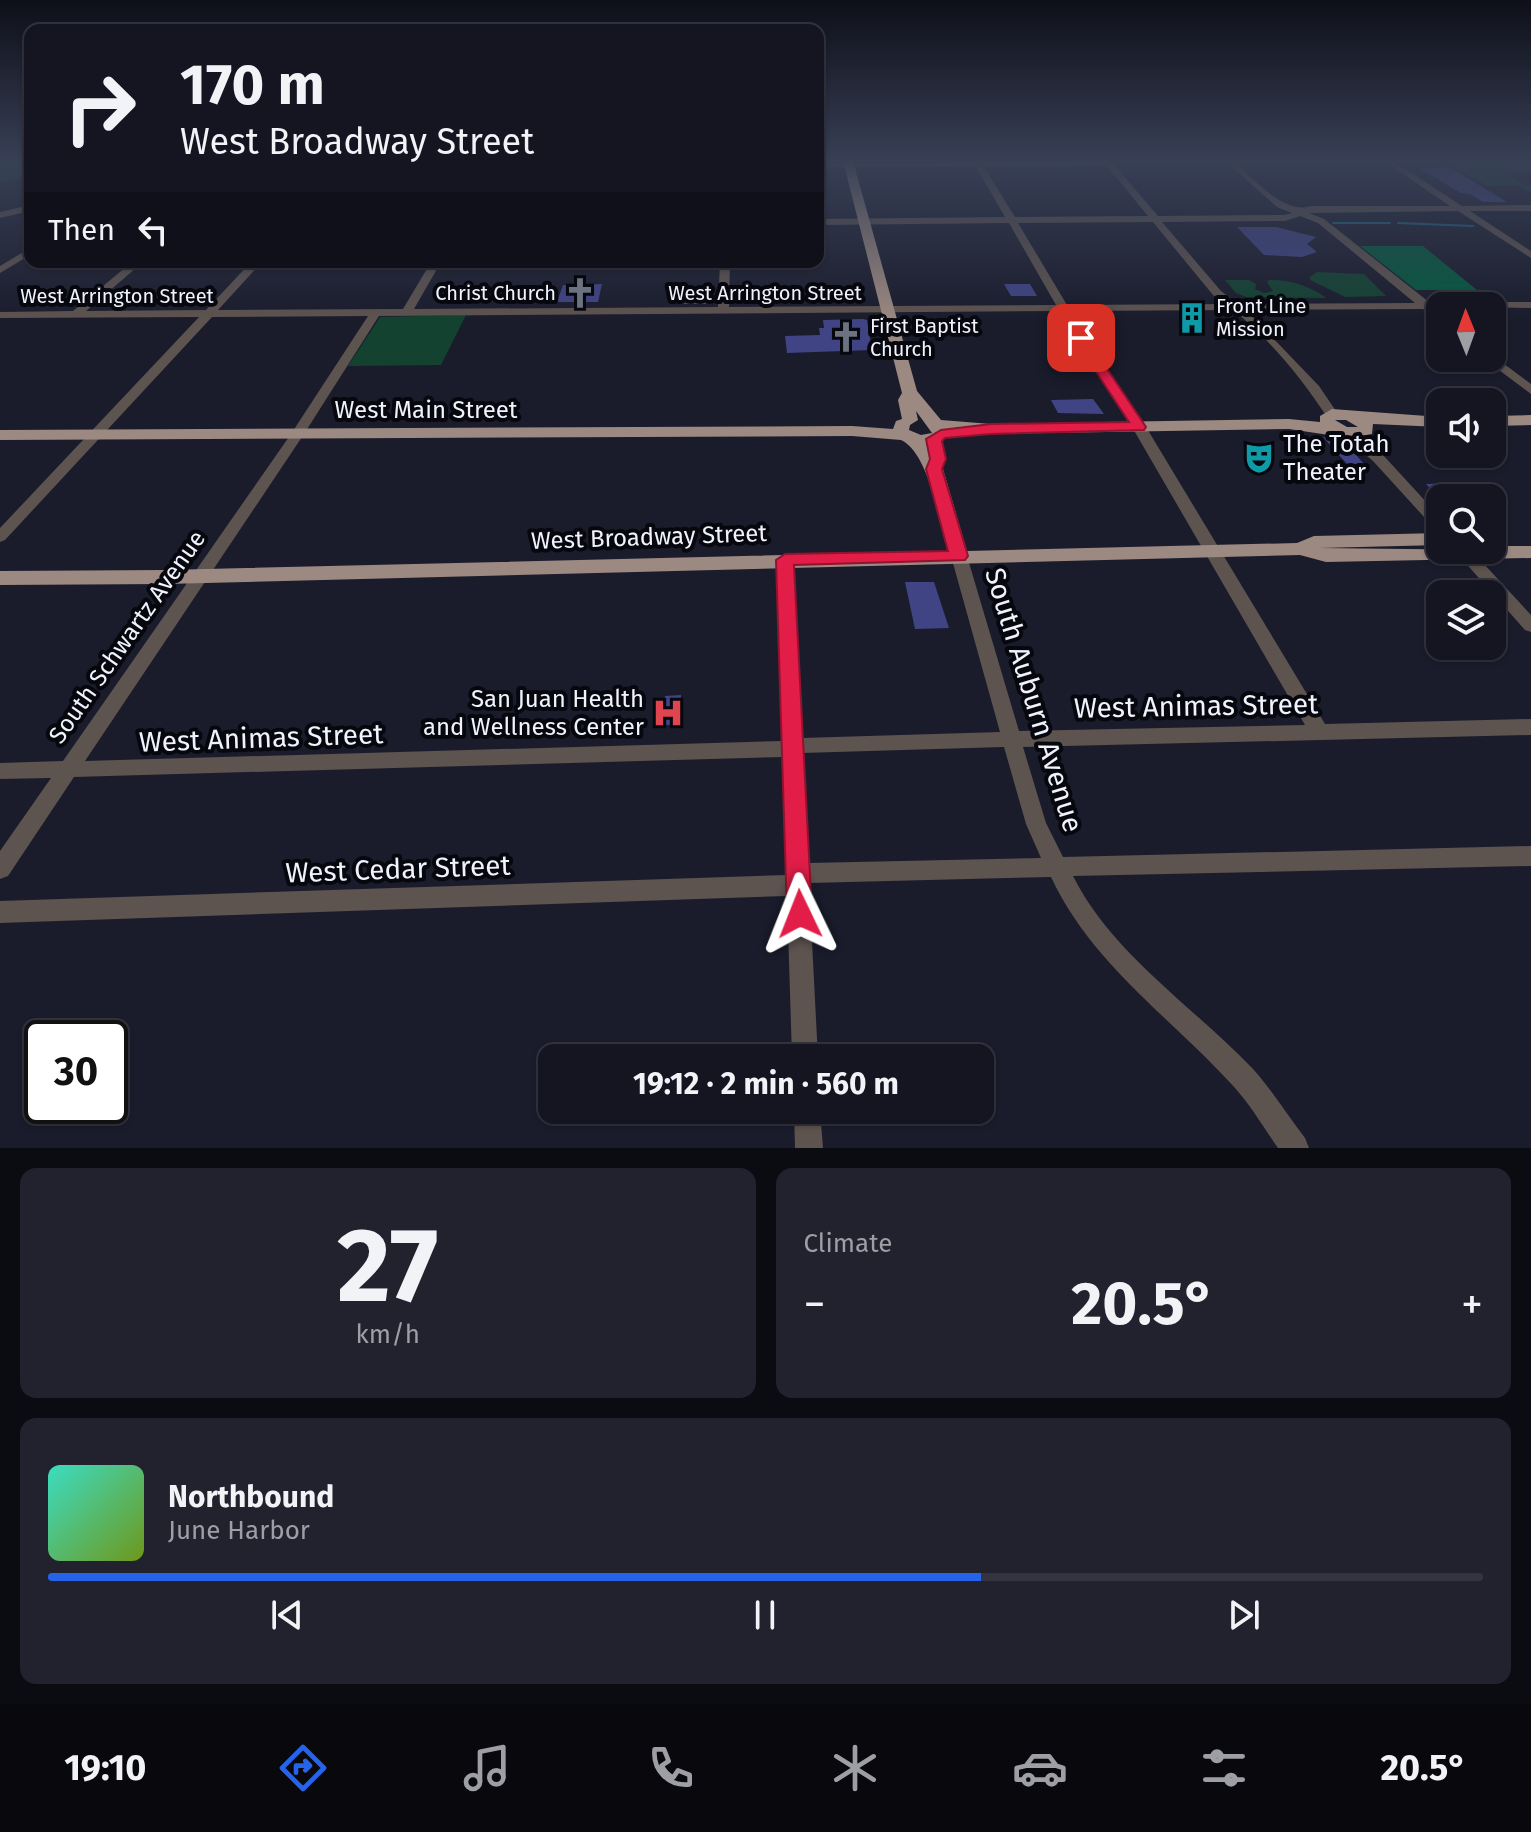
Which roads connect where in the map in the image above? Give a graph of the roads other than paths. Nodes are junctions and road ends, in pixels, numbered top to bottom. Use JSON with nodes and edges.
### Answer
{"nodes":[{"id":1,"x":861,"y":215,"type":"edge"},
{"id":2,"x":1009,"y":215,"type":"edge"},
{"id":3,"x":1152,"y":215,"type":"edge"},
{"id":4,"x":1296,"y":215,"type":"edge"},
{"id":5,"x":1305,"y":215,"type":"edge"},
{"id":6,"x":1469,"y":215,"type":"edge"},
{"id":7,"x":1156,"y":219,"type":"junction"},
{"id":8,"x":1012,"y":220,"type":"junction"},
{"id":9,"x":863,"y":221,"type":"junction"},
{"id":10,"x":824,"y":222,"type":"edge"},
{"id":11,"x":24,"y":255,"type":"edge"},
{"id":12,"x":1531,"y":255,"type":"edge"},
{"id":13,"x":131,"y":268,"type":"edge"},
{"id":14,"x":251,"y":268,"type":"edge"},
{"id":15,"x":432,"y":268,"type":"edge"},
{"id":16,"x":725,"y":268,"type":"edge"},
{"id":17,"x":0,"y":270,"type":"edge"},
{"id":18,"x":1531,"y":305,"type":"edge"},
{"id":19,"x":1425,"y":306,"type":"junction"},
{"id":20,"x":1235,"y":307,"type":"junction"},
{"id":21,"x":1063,"y":309,"type":"junction"},
{"id":22,"x":887,"y":310,"type":"junction"},
{"id":23,"x":723,"y":311,"type":"junction"},
{"id":24,"x":375,"y":313,"type":"junction"},
{"id":25,"x":406,"y":313,"type":"junction"},
{"id":26,"x":76,"y":314,"type":"junction"},
{"id":27,"x":208,"y":314,"type":"junction"},
{"id":28,"x":0,"y":315,"type":"edge"},
{"id":29,"x":1506,"y":370,"type":"edge"},
{"id":30,"x":1531,"y":390,"type":"edge"},
{"id":31,"x":910,"y":393,"type":"junction"},
{"id":32,"x":1531,"y":420,"type":"edge"},
{"id":33,"x":1506,"y":421,"type":"edge"},
{"id":34,"x":1426,"y":422,"type":"edge"},
{"id":35,"x":1347,"y":423,"type":"junction"},
{"id":36,"x":1139,"y":427,"type":"junction"},
{"id":37,"x":907,"y":430,"type":"junction"},
{"id":38,"x":935,"y":430,"type":"junction"},
{"id":39,"x":297,"y":434,"type":"junction"},
{"id":40,"x":0,"y":435,"type":"edge"},
{"id":41,"x":96,"y":435,"type":"junction"},
{"id":42,"x":934,"y":469,"type":"junction"},
{"id":43,"x":1426,"y":511,"type":"edge"},
{"id":44,"x":0,"y":537,"type":"edge"},
{"id":45,"x":1531,"y":538,"type":"edge"},
{"id":46,"x":1426,"y":539,"type":"edge"},
{"id":47,"x":1506,"y":539,"type":"edge"},
{"id":48,"x":1300,"y":549,"type":"junction"},
{"id":49,"x":1212,"y":551,"type":"junction"},
{"id":50,"x":1426,"y":552,"type":"edge"},
{"id":51,"x":1506,"y":552,"type":"edge"},
{"id":52,"x":1531,"y":552,"type":"edge"},
{"id":53,"x":959,"y":556,"type":"junction"},
{"id":54,"x":785,"y":560,"type":"junction"},
{"id":55,"x":1475,"y":564,"type":"edge"},
{"id":56,"x":200,"y":576,"type":"junction"},
{"id":57,"x":0,"y":578,"type":"edge"},
{"id":58,"x":1531,"y":626,"type":"edge"},
{"id":59,"x":1531,"y":727,"type":"edge"},
{"id":60,"x":1319,"y":731,"type":"junction"},
{"id":61,"x":1010,"y":738,"type":"junction"},
{"id":62,"x":794,"y":747,"type":"junction"},
{"id":63,"x":0,"y":771,"type":"edge"},
{"id":64,"x":66,"y":771,"type":"junction"},
{"id":65,"x":1531,"y":856,"type":"edge"},
{"id":66,"x":1055,"y":867,"type":"junction"},
{"id":67,"x":0,"y":869,"type":"edge"},
{"id":68,"x":798,"y":879,"type":"junction"},
{"id":69,"x":0,"y":912,"type":"edge"},
{"id":70,"x":804,"y":1044,"type":"edge"},
{"id":71,"x":808,"y":1124,"type":"edge"},
{"id":72,"x":809,"y":1148,"type":"edge"},
{"id":73,"x":1295,"y":1148,"type":"edge"}],
"edges":[{"from":1,"to":9,"type":"main road"},
{"from":2,"to":8,"type":"street"},
{"from":3,"to":7,"type":"street"},
{"from":4,"to":7,"type":"street"},
{"from":5,"to":19,"type":"street"},
{"from":6,"to":12,"type":"street"},
{"from":7,"to":8,"type":"street"},
{"from":7,"to":20,"type":"street"},
{"from":8,"to":9,"type":"street"},
{"from":8,"to":21,"type":"street"},
{"from":9,"to":10,"type":"street"},
{"from":9,"to":22,"type":"main road"},
{"from":11,"to":17,"type":"street"},
{"from":13,"to":26,"type":"street"},
{"from":14,"to":27,"type":"street"},
{"from":15,"to":25,"type":"street"},
{"from":16,"to":23,"type":"street"},
{"from":18,"to":19,"type":"street","name":"West Arrington Street"},
{"from":19,"to":20,"type":"street","name":"West Arrington Street"},
{"from":20,"to":21,"type":"street","name":"West Arrington Street"},
{"from":20,"to":35,"type":"street"},
{"from":21,"to":22,"type":"street","name":"West Arrington Street"},
{"from":21,"to":36,"type":"street"},
{"from":22,"to":23,"type":"street","name":"West Arrington Street"},
{"from":22,"to":31,"type":"main road"},
{"from":23,"to":25,"type":"street","name":"West Arrington Street"},
{"from":24,"to":25,"type":"street","name":"West Arrington Street"},
{"from":24,"to":27,"type":"street","name":"West Arrington Street"},
{"from":24,"to":39,"type":"street","name":"South Schwartz Avenue"},
{"from":26,"to":27,"type":"street","name":"West Arrington Street"},
{"from":26,"to":28,"type":"street","name":"West Arrington Street"},
{"from":27,"to":41,"type":"street"},
{"from":29,"to":30,"type":"street"},
{"from":31,"to":37,"type":"main road"},
{"from":31,"to":38,"type":"main road"},
{"from":32,"to":33,"type":"main road"},
{"from":34,"to":35,"type":"main road"},
{"from":35,"to":36,"type":"main road"},
{"from":35,"to":43,"type":"street"},
{"from":36,"to":38,"type":"main road"},
{"from":36,"to":49,"type":"street"},
{"from":37,"to":38,"type":"main road","name":"West Main Street"},
{"from":37,"to":39,"type":"main road","name":"West Main Street"},
{"from":37,"to":42,"type":"main road","name":"South Auburn Avenue"},
{"from":38,"to":42,"type":"main road","name":"South Auburn Avenue"},
{"from":39,"to":41,"type":"main road","name":"West Main Street"},
{"from":39,"to":56,"type":"street","name":"South Schwartz Avenue"},
{"from":40,"to":41,"type":"main road","name":"West Main Street"},
{"from":41,"to":44,"type":"street"},
{"from":42,"to":53,"type":"main road","name":"South Auburn Avenue"},
{"from":45,"to":47,"type":"main road"},
{"from":46,"to":48,"type":"main road","name":"West Broadway Street"},
{"from":48,"to":49,"type":"main road","name":"West Broadway Street"},
{"from":48,"to":50,"type":"main road","name":"West Broadway Street"},
{"from":49,"to":53,"type":"main road","name":"West Broadway Street"},
{"from":49,"to":60,"type":"street"},
{"from":51,"to":52,"type":"main road","name":"West Broadway Street"},
{"from":53,"to":54,"type":"main road","name":"West Broadway Street"},
{"from":53,"to":61,"type":"street","name":"South Auburn Avenue"},
{"from":54,"to":56,"type":"main road","name":"West Broadway Street"},
{"from":54,"to":62,"type":"street"},
{"from":55,"to":58,"type":"street"},
{"from":56,"to":57,"type":"main road","name":"West Broadway Street"},
{"from":56,"to":64,"type":"street","name":"South Schwartz Avenue"},
{"from":59,"to":60,"type":"street","name":"West Animas Street"},
{"from":60,"to":61,"type":"street","name":"West Animas Street"},
{"from":61,"to":62,"type":"street","name":"West Animas Street"},
{"from":61,"to":66,"type":"street","name":"South Auburn Avenue"},
{"from":62,"to":64,"type":"street","name":"West Animas Street"},
{"from":62,"to":68,"type":"street"},
{"from":63,"to":64,"type":"street","name":"West Animas Street"},
{"from":64,"to":67,"type":"street","name":"South Schwartz Avenue"},
{"from":65,"to":66,"type":"street","name":"West Cedar Street"},
{"from":66,"to":68,"type":"street","name":"West Cedar Street"},
{"from":66,"to":73,"type":"street","name":"South Auburn Avenue"},
{"from":68,"to":69,"type":"street","name":"West Cedar Street"},
{"from":68,"to":70,"type":"street"},
{"from":71,"to":72,"type":"street"}]}
